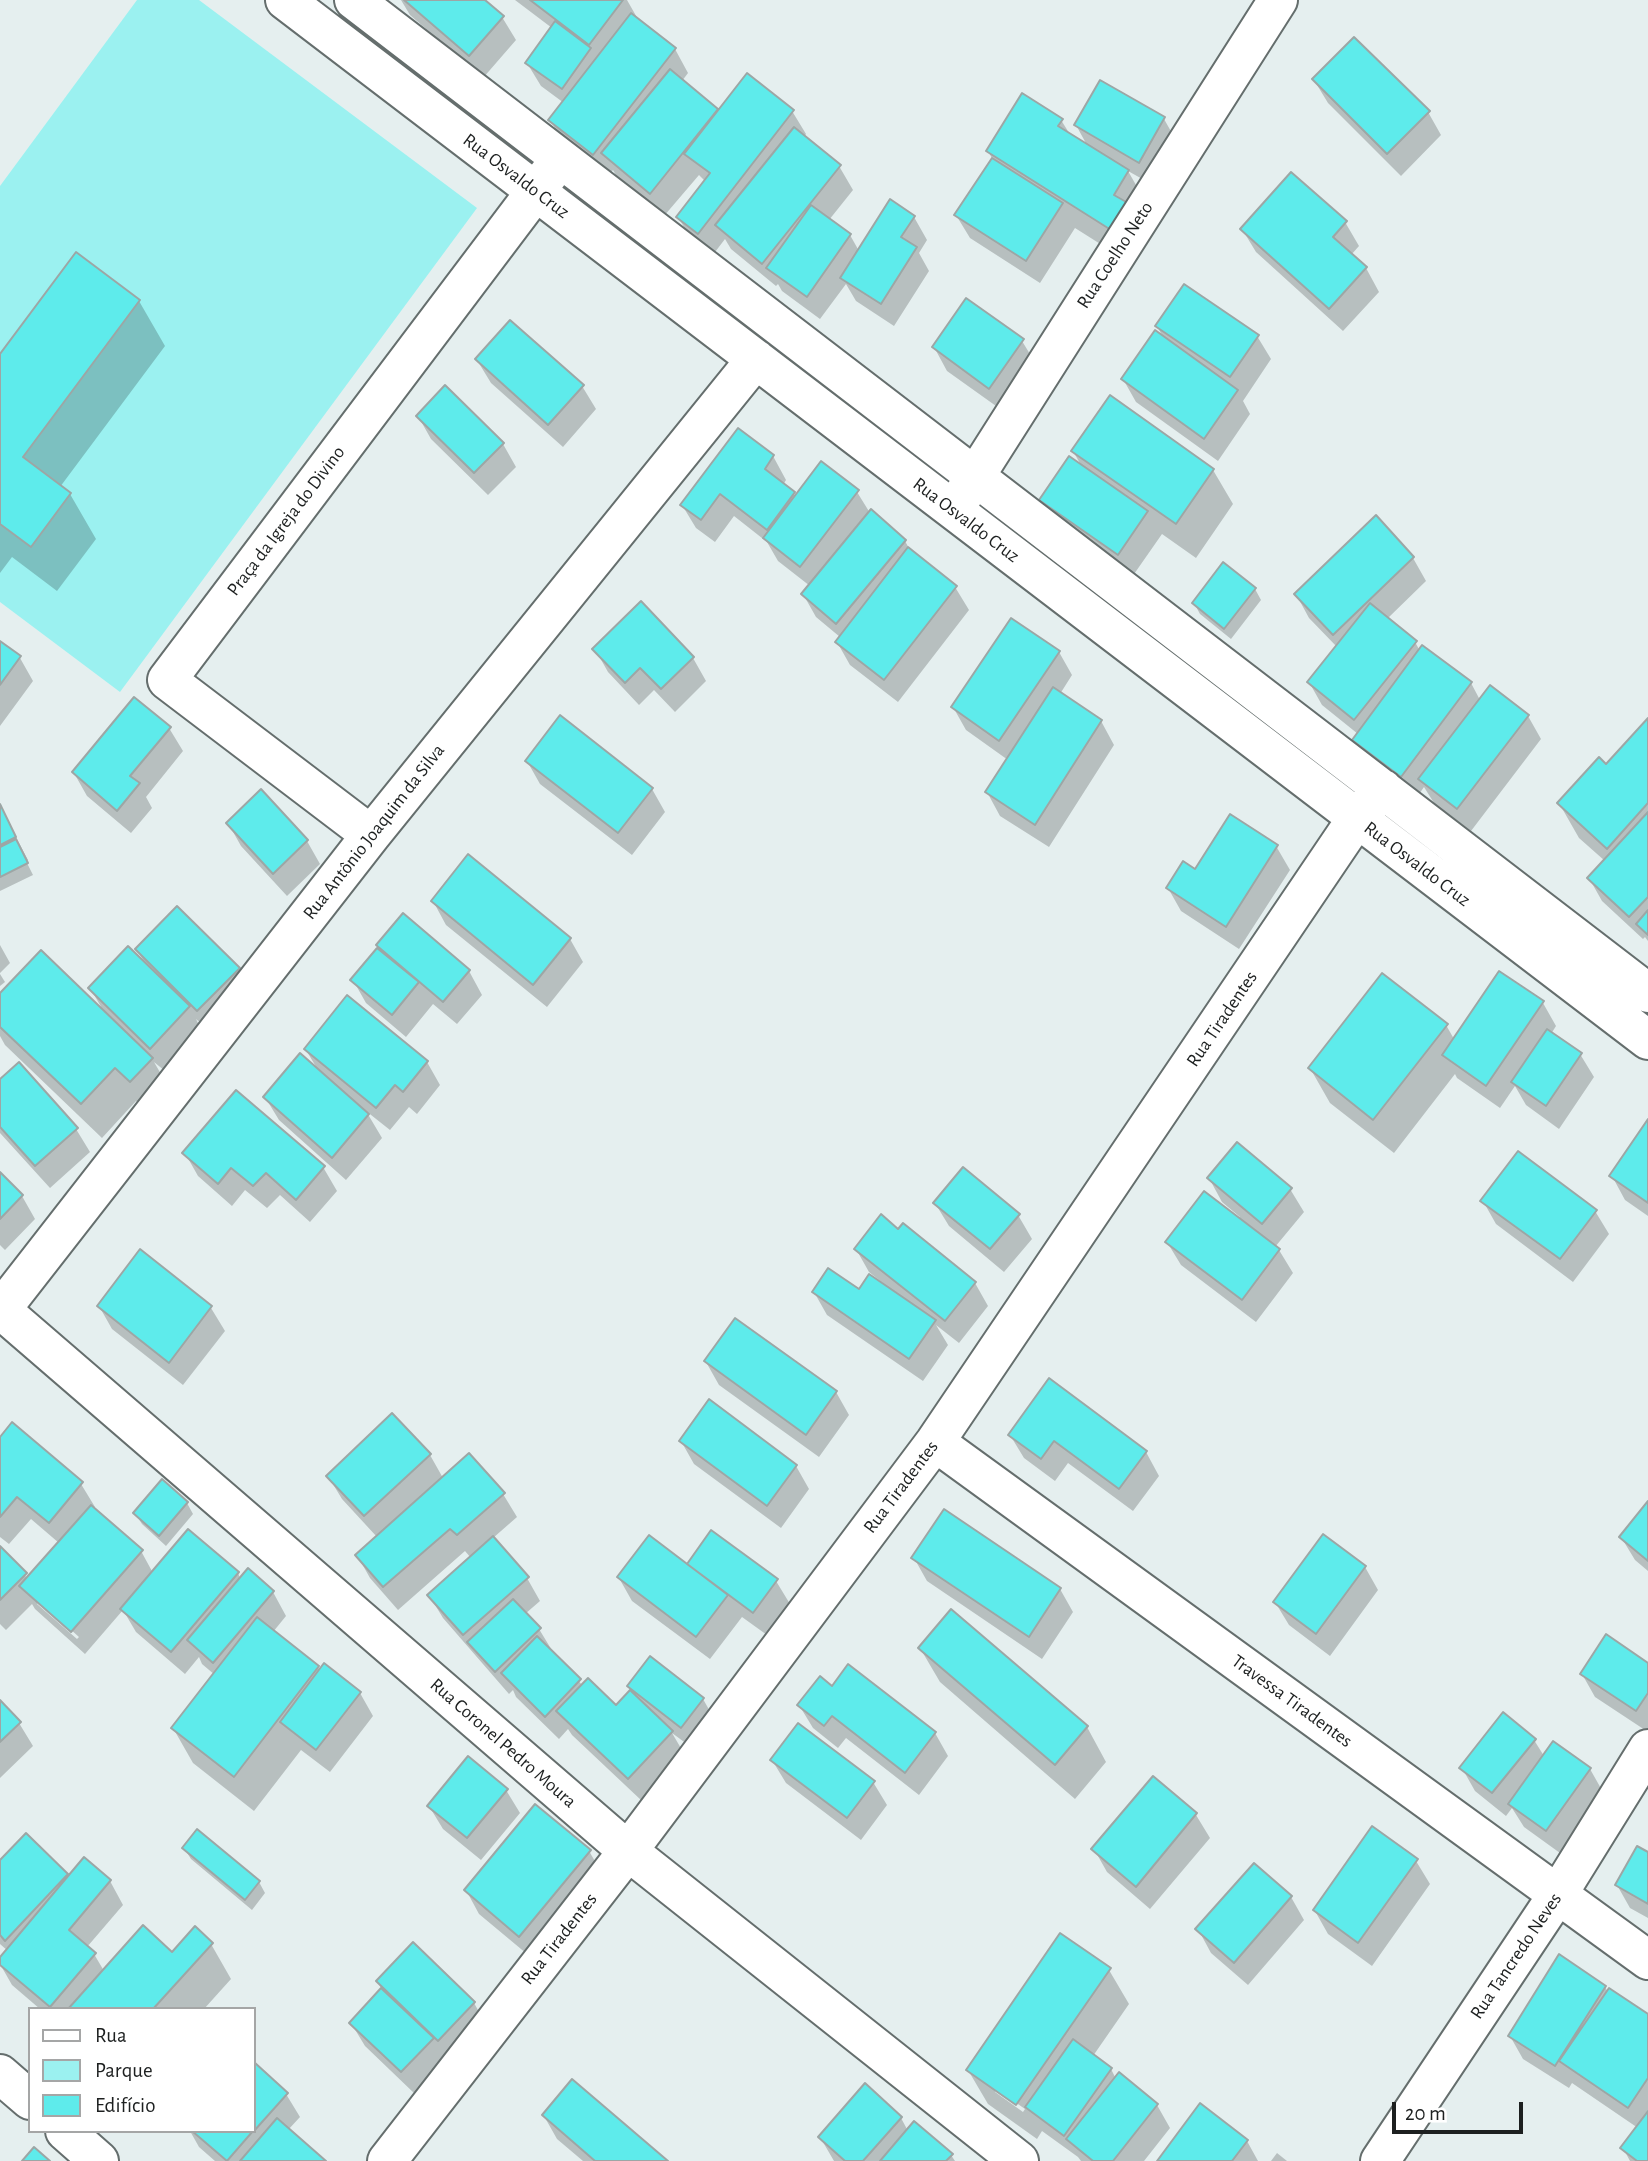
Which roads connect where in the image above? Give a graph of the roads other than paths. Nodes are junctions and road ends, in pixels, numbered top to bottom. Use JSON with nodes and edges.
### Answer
{"nodes":[{"id":1,"x":354,"y":0,"type":"edge"},
{"id":2,"x":1278,"y":0,"type":"edge"},
{"id":3,"x":304,"y":5,"type":"edge"},
{"id":4,"x":560,"y":158,"type":"junction"},
{"id":5,"x":536,"y":192,"type":"junction"},
{"id":6,"x":756,"y":359,"type":"junction"},
{"id":7,"x":974,"y":476,"type":"junction"},
{"id":8,"x":954,"y":511,"type":"junction"},
{"id":9,"x":1383,"y":789,"type":"junction"},
{"id":10,"x":1357,"y":818,"type":"junction"},
{"id":11,"x":371,"y":835,"type":"junction"},
{"id":12,"x":1648,"y":993,"type":"edge"},
{"id":13,"x":1648,"y":1040,"type":"edge"},
{"id":14,"x":0,"y":1310,"type":"edge"},
{"id":15,"x":935,"y":1442,"type":"junction"},
{"id":16,"x":1648,"y":1749,"type":"edge"},
{"id":17,"x":628,"y":1851,"type":"junction"},
{"id":18,"x":1558,"y":1894,"type":"junction"},
{"id":19,"x":1648,"y":1959,"type":"edge"},
{"id":20,"x":0,"y":2074,"type":"edge"},
{"id":21,"x":28,"y":2098,"type":"edge"},
{"id":22,"x":67,"y":2133,"type":"edge"},
{"id":23,"x":99,"y":2161,"type":"edge"},
{"id":24,"x":387,"y":2161,"type":"edge"},
{"id":25,"x":1018,"y":2161,"type":"edge"},
{"id":26,"x":1380,"y":2161,"type":"edge"}],
"edges":[{"from":1,"to":4,"type":"street","name":"Rua Osvaldo Cruz"},
{"from":2,"to":7,"type":"street","name":"Rua Coelho Neto"},
{"from":3,"to":5,"type":"street","name":"Rua Osvaldo Cruz"},
{"from":4,"to":5,"type":"street","name":"Praça da Igreja do Divino"},
{"from":4,"to":7,"type":"street","name":"Rua Osvaldo Cruz"},
{"from":5,"to":6,"type":"street","name":"Rua Osvaldo Cruz"},
{"from":5,"to":11,"type":"street","name":"Praça da Igreja do Divino"},
{"from":6,"to":8,"type":"street","name":"Rua Osvaldo Cruz"},
{"from":6,"to":11,"type":"street","name":"Rua Antônio Joaquim da Silva"},
{"from":7,"to":8,"type":"street","name":"Rua Coelho Neto"},
{"from":7,"to":9,"type":"street","name":"Rua Osvaldo Cruz"},
{"from":8,"to":10,"type":"street","name":"Rua Osvaldo Cruz"},
{"from":9,"to":10,"type":"street","name":"Rua Tiradentes"},
{"from":9,"to":12,"type":"street","name":"Rua Osvaldo Cruz"},
{"from":10,"to":13,"type":"street","name":"Rua Osvaldo Cruz"},
{"from":10,"to":15,"type":"street","name":"Rua Tiradentes"},
{"from":11,"to":14,"type":"street","name":"Rua Antônio Joaquim da Silva"},
{"from":14,"to":17,"type":"street","name":"Rua Coronel Pedro Moura"},
{"from":15,"to":17,"type":"street","name":"Rua Tiradentes"},
{"from":15,"to":18,"type":"street","name":"Travessa Tiradentes"},
{"from":16,"to":18,"type":"street","name":"Rua Tancredo Neves"},
{"from":17,"to":24,"type":"street","name":"Rua Tiradentes"},
{"from":17,"to":25,"type":"street","name":"Rua Coronel Pedro Moura"},
{"from":18,"to":19,"type":"street","name":"Travessa Tiradentes"},
{"from":18,"to":26,"type":"street","name":"Rua Tancredo Neves"},
{"from":20,"to":21,"type":"street"},
{"from":22,"to":23,"type":"street"}]}
